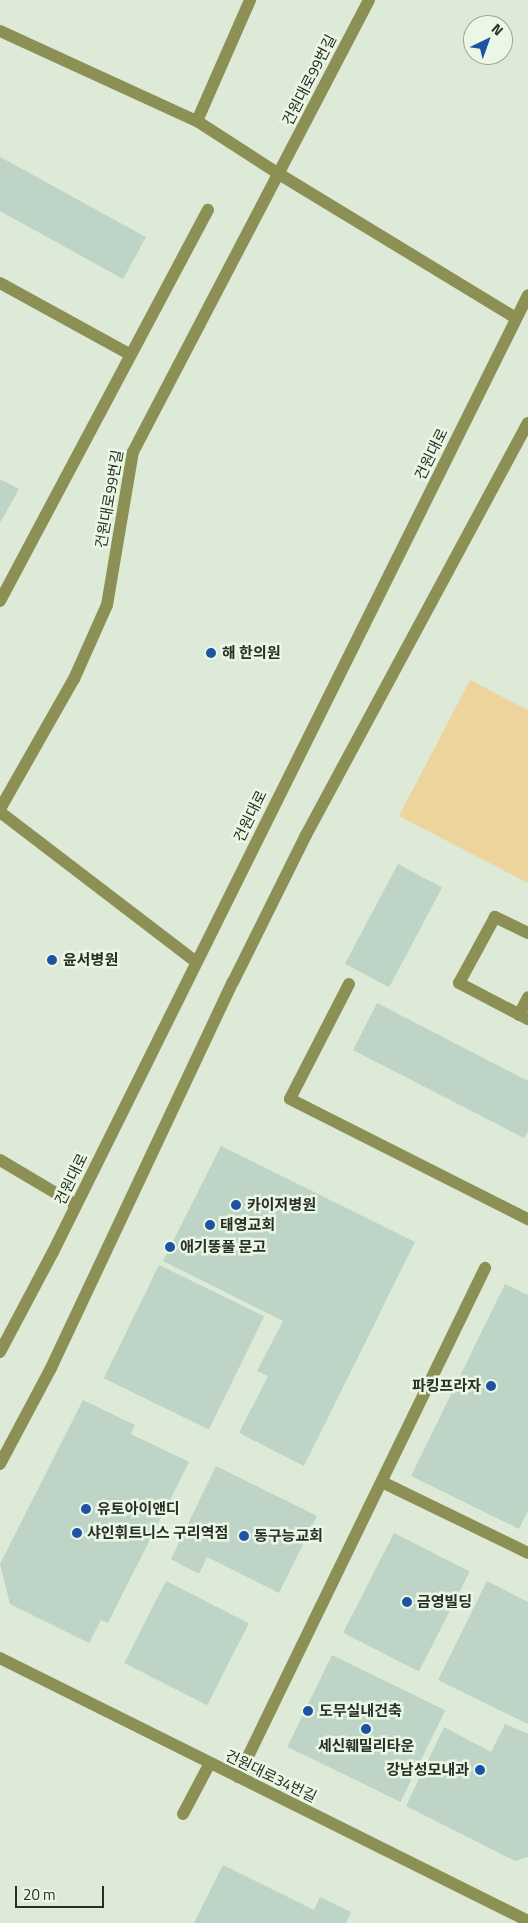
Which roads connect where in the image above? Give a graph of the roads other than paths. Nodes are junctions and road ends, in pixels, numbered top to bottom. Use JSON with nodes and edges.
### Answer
{"nodes":[{"id":1,"x":250,"y":0,"type":"edge"},
{"id":2,"x":369,"y":0,"type":"edge"},
{"id":3,"x":0,"y":31,"type":"edge"},
{"id":4,"x":197,"y":121,"type":"junction"},
{"id":5,"x":279,"y":174,"type":"junction"},
{"id":6,"x":208,"y":210,"type":"dead end"},
{"id":7,"x":0,"y":283,"type":"edge"},
{"id":8,"x":528,"y":295,"type":"edge"},
{"id":9,"x":516,"y":318,"type":"junction"},
{"id":10,"x":131,"y":355,"type":"junction"},
{"id":11,"x":528,"y":423,"type":"edge"},
{"id":12,"x":0,"y":601,"type":"edge"},
{"id":13,"x":0,"y":810,"type":"edge"},
{"id":14,"x":528,"y":934,"type":"edge"},
{"id":15,"x":196,"y":962,"type":"junction"},
{"id":16,"x":349,"y":984,"type":"dead end"},
{"id":17,"x":528,"y":997,"type":"edge"},
{"id":18,"x":524,"y":1017,"type":"edge"},
{"id":19,"x":0,"y":1160,"type":"edge"},
{"id":20,"x":76,"y":1205,"type":"junction"},
{"id":21,"x":528,"y":1219,"type":"edge"},
{"id":22,"x":485,"y":1268,"type":"dead end"},
{"id":23,"x":0,"y":1352,"type":"edge"},
{"id":24,"x":0,"y":1464,"type":"edge"},
{"id":25,"x":382,"y":1482,"type":"junction"},
{"id":26,"x":528,"y":1553,"type":"edge"},
{"id":27,"x":0,"y":1658,"type":"edge"},
{"id":28,"x":210,"y":1763,"type":"junction"},
{"id":29,"x":238,"y":1777,"type":"junction"},
{"id":30,"x":183,"y":1814,"type":"dead end"},
{"id":31,"x":528,"y":1921,"type":"edge"}],
"edges":[{"from":1,"to":4,"type":"street"},
{"from":2,"to":5,"type":"street","name":"건원대로99번길"},
{"from":3,"to":4,"type":"street"},
{"from":4,"to":5,"type":"street"},
{"from":5,"to":9,"type":"street"},
{"from":5,"to":13,"type":"street","name":"건원대로99번길"},
{"from":6,"to":10,"type":"street"},
{"from":7,"to":10,"type":"street"},
{"from":8,"to":9,"type":"street","name":"건원대로"},
{"from":9,"to":15,"type":"street","name":"건원대로"},
{"from":10,"to":12,"type":"street"},
{"from":11,"to":24,"type":"street"},
{"from":13,"to":15,"type":"street"},
{"from":14,"to":18,"type":"street"},
{"from":15,"to":20,"type":"street","name":"건원대로"},
{"from":16,"to":21,"type":"street"},
{"from":17,"to":18,"type":"street"},
{"from":19,"to":20,"type":"street"},
{"from":20,"to":23,"type":"street","name":"건원대로"},
{"from":22,"to":25,"type":"street"},
{"from":25,"to":26,"type":"street"},
{"from":25,"to":29,"type":"street"},
{"from":27,"to":28,"type":"street","name":"건원대로34번길"},
{"from":28,"to":29,"type":"street","name":"건원대로34번길"},
{"from":28,"to":30,"type":"street"},
{"from":29,"to":31,"type":"street","name":"건원대로34번길"}]}
